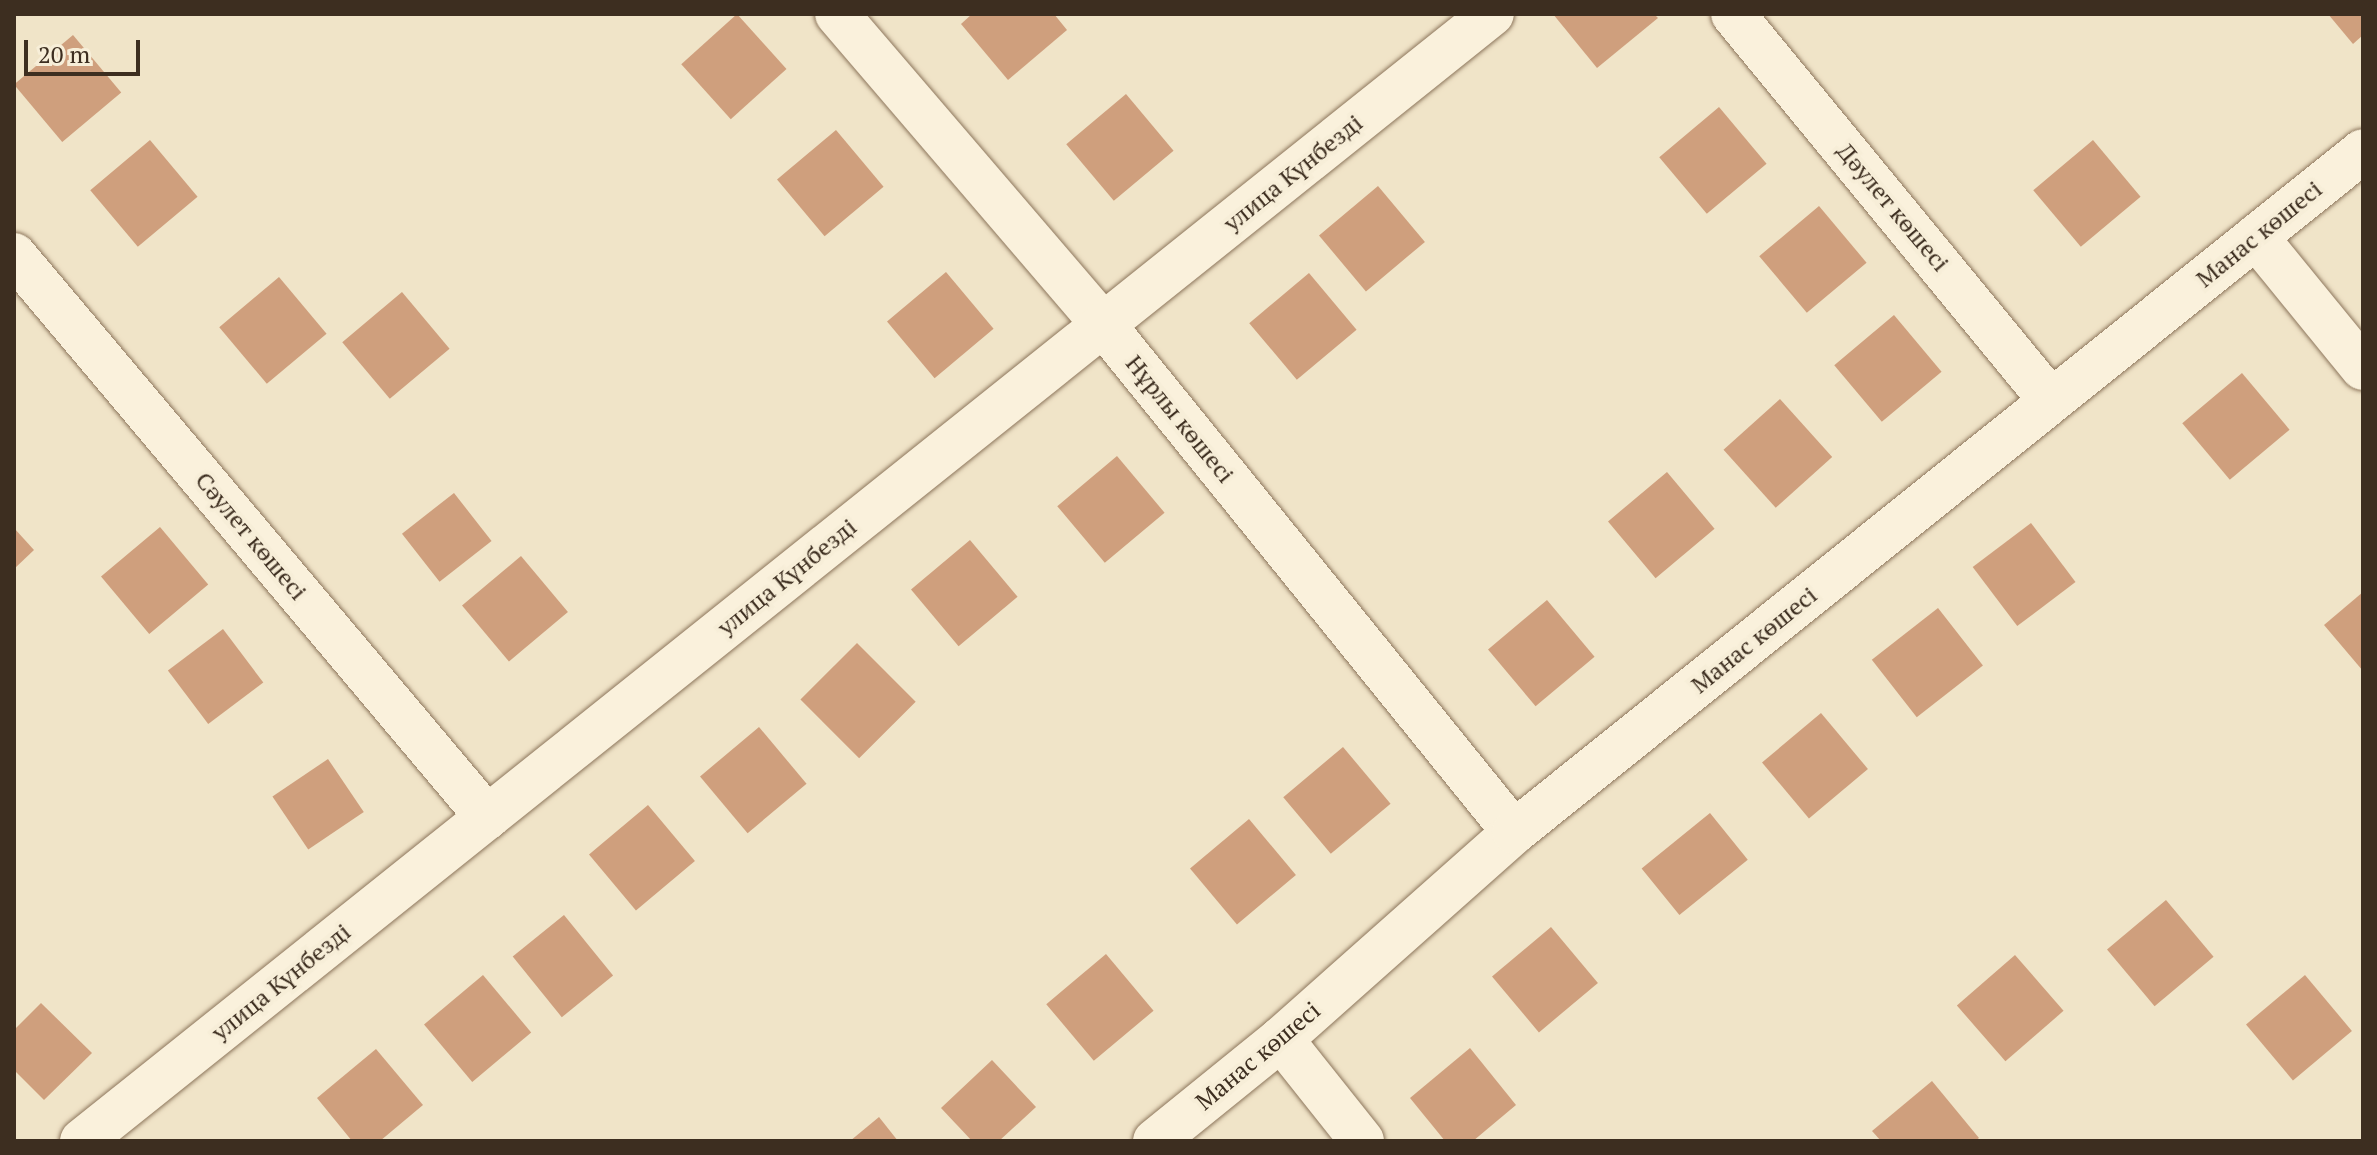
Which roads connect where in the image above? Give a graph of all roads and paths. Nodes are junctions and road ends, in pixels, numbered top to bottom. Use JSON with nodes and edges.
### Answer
{"nodes":[{"id":1,"x":837,"y":14,"type":"edge"},
{"id":2,"x":1492,"y":14,"type":"edge"},
{"id":3,"x":1733,"y":14,"type":"edge"},
{"id":4,"x":2363,"y":151,"type":"edge"},
{"id":5,"x":2256,"y":237,"type":"junction"},
{"id":6,"x":14,"y":255,"type":"edge"},
{"id":7,"x":1103,"y":324,"type":"junction"},
{"id":8,"x":2363,"y":368,"type":"edge"},
{"id":9,"x":2051,"y":401,"type":"junction"},
{"id":10,"x":487,"y":817,"type":"junction"},
{"id":11,"x":1514,"y":832,"type":"junction"},
{"id":12,"x":1281,"y":1039,"type":"junction"},
{"id":13,"x":82,"y":1141,"type":"edge"},
{"id":14,"x":1155,"y":1141,"type":"edge"},
{"id":15,"x":1362,"y":1141,"type":"edge"}],
"edges":[{"from":1,"to":7,"type":"street","name":"Нұрлы көшесі"},
{"from":2,"to":7,"type":"street","name":"улица Күнбезді"},
{"from":3,"to":9,"type":"street","name":"Дәулет көшесі"},
{"from":4,"to":5,"type":"street","name":"Манас көшесі"},
{"from":5,"to":8,"type":"street"},
{"from":5,"to":9,"type":"street","name":"Манас көшесі"},
{"from":6,"to":10,"type":"street","name":"Сәулет көшесі"},
{"from":7,"to":10,"type":"street","name":"улица Күнбезді"},
{"from":7,"to":11,"type":"street","name":"Нұрлы көшесі"},
{"from":9,"to":11,"type":"street","name":"Манас көшесі"},
{"from":10,"to":13,"type":"street","name":"улица Күнбезді"},
{"from":11,"to":12,"type":"street","name":"Манас көшесі"},
{"from":12,"to":14,"type":"street","name":"Манас көшесі"},
{"from":12,"to":15,"type":"street"}]}
